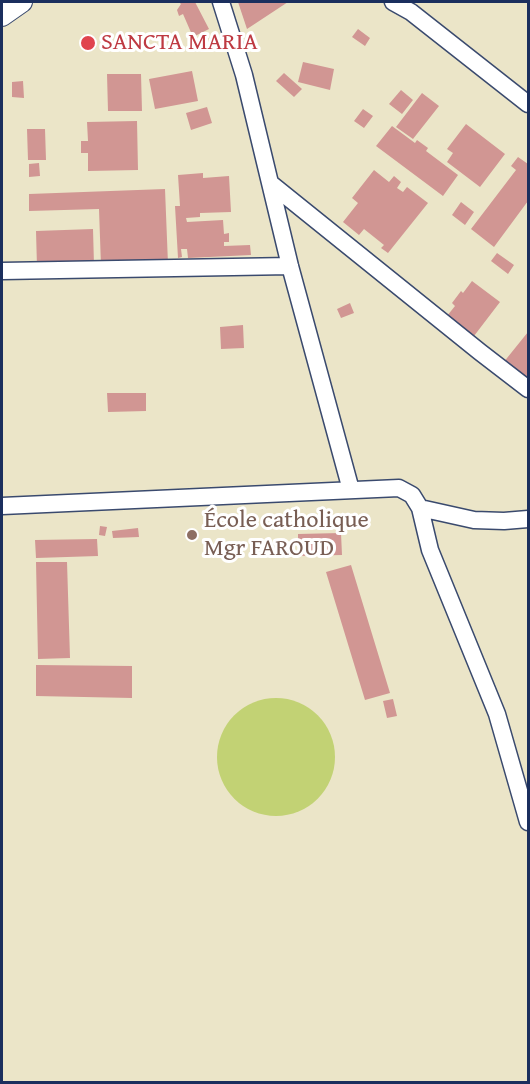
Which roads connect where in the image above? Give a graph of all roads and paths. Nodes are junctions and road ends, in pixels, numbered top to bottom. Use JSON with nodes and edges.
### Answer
{"nodes":[{"id":1,"x":22,"y":2,"type":"edge"},
{"id":2,"x":221,"y":2,"type":"edge"},
{"id":3,"x":393,"y":2,"type":"edge"},
{"id":4,"x":2,"y":16,"type":"edge"},
{"id":5,"x":528,"y":104,"type":"edge"},
{"id":6,"x":270,"y":183,"type":"junction"},
{"id":7,"x":290,"y":266,"type":"junction"},
{"id":8,"x":2,"y":271,"type":"edge"},
{"id":9,"x":528,"y":389,"type":"edge"},
{"id":10,"x":351,"y":490,"type":"junction"},
{"id":11,"x":2,"y":506,"type":"edge"},
{"id":12,"x":420,"y":508,"type":"junction"},
{"id":13,"x":528,"y":519,"type":"edge"},
{"id":14,"x":528,"y":822,"type":"edge"}],
"edges":[{"from":1,"to":4,"type":"street"},
{"from":2,"to":6,"type":"street"},
{"from":3,"to":5,"type":"street"},
{"from":6,"to":7,"type":"street"},
{"from":6,"to":9,"type":"street"},
{"from":7,"to":8,"type":"street"},
{"from":7,"to":10,"type":"street"},
{"from":10,"to":11,"type":"street"},
{"from":10,"to":12,"type":"street"},
{"from":12,"to":13,"type":"street"},
{"from":12,"to":14,"type":"street"}]}
